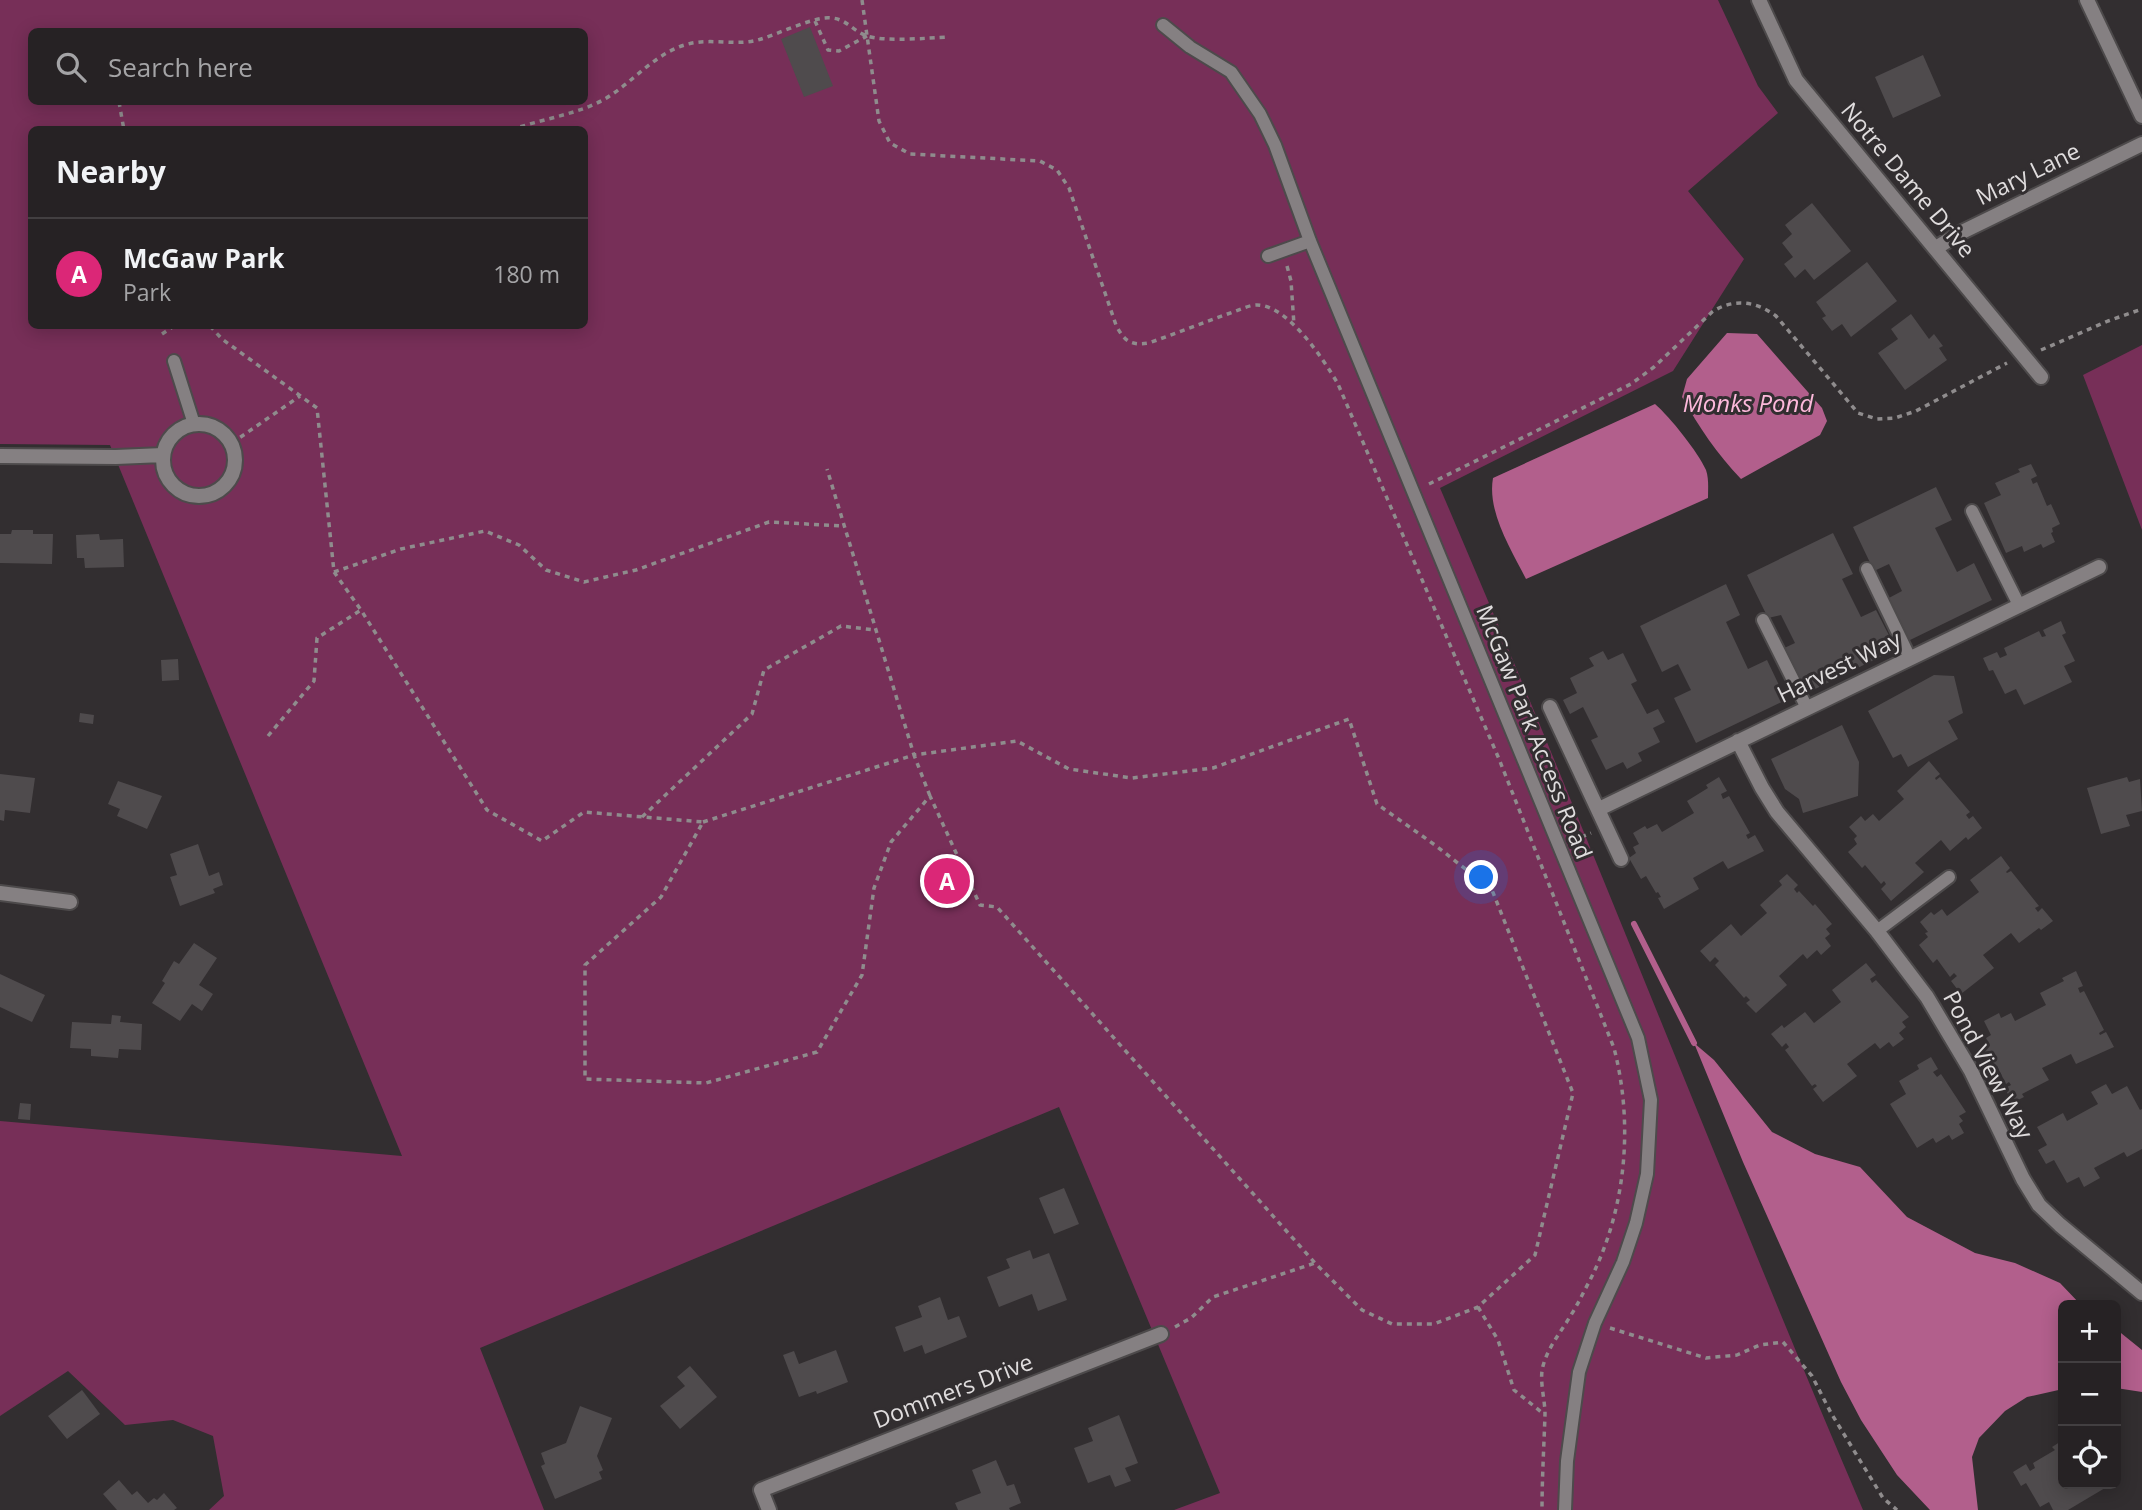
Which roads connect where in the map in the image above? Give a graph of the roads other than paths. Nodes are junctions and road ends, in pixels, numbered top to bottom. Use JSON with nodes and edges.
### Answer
{"nodes":[{"id":1,"x":1759,"y":0,"type":"edge"},
{"id":2,"x":2087,"y":0,"type":"edge"},
{"id":3,"x":1163,"y":25,"type":"dead end"},
{"id":4,"x":2142,"y":116,"type":"edge"},
{"id":5,"x":2142,"y":144,"type":"edge"},
{"id":6,"x":1310,"y":241,"type":"junction"},
{"id":7,"x":1936,"y":248,"type":"junction"},
{"id":8,"x":1269,"y":256,"type":"dead end"},
{"id":9,"x":174,"y":361,"type":"dead end"},
{"id":10,"x":2041,"y":377,"type":"dead end"},
{"id":11,"x":194,"y":424,"type":"junction"},
{"id":12,"x":163,"y":455,"type":"junction"},
{"id":13,"x":0,"y":456,"type":"edge"},
{"id":14,"x":1972,"y":511,"type":"dead end"},
{"id":15,"x":2099,"y":567,"type":"dead end"},
{"id":16,"x":1867,"y":569,"type":"dead end"},
{"id":17,"x":2019,"y":606,"type":"junction"},
{"id":18,"x":1763,"y":620,"type":"dead end"},
{"id":19,"x":1910,"y":658,"type":"junction"},
{"id":20,"x":1550,"y":707,"type":"dead end"},
{"id":21,"x":1807,"y":708,"type":"junction"},
{"id":22,"x":1738,"y":741,"type":"junction"},
{"id":23,"x":1599,"y":809,"type":"junction"},
{"id":24,"x":1621,"y":859,"type":"dead end"},
{"id":25,"x":1948,"y":877,"type":"dead end"},
{"id":26,"x":0,"y":894,"type":"edge"},
{"id":27,"x":70,"y":902,"type":"dead end"},
{"id":28,"x":1877,"y":932,"type":"junction"},
{"id":29,"x":2142,"y":1293,"type":"edge"},
{"id":30,"x":1161,"y":1334,"type":"road end"},
{"id":31,"x":769,"y":1510,"type":"edge"},
{"id":32,"x":1565,"y":1510,"type":"edge"}],
"edges":[{"from":1,"to":7,"type":"street","name":"Notre Dame Drive"},
{"from":2,"to":4,"type":"street"},
{"from":3,"to":6,"type":"lane","name":"McGaw Park Access Road"},
{"from":5,"to":7,"type":"street","name":"Mary Lane"},
{"from":6,"to":8,"type":"lane"},
{"from":6,"to":32,"type":"lane","name":"McGaw Park Access Road"},
{"from":7,"to":10,"type":"street","name":"Notre Dame Drive"},
{"from":9,"to":11,"type":"lane"},
{"from":11,"to":12,"type":"street"},
{"from":11,"to":12,"type":"street"},
{"from":12,"to":13,"type":"street"},
{"from":14,"to":17,"type":"lane"},
{"from":15,"to":17,"type":"street","name":"Harvest Way"},
{"from":16,"to":19,"type":"lane"},
{"from":17,"to":19,"type":"street","name":"Harvest Way"},
{"from":18,"to":21,"type":"lane"},
{"from":19,"to":21,"type":"street","name":"Harvest Way"},
{"from":20,"to":23,"type":"street"},
{"from":21,"to":22,"type":"street","name":"Harvest Way"},
{"from":22,"to":23,"type":"street","name":"Harvest Way"},
{"from":22,"to":28,"type":"street","name":"Pond View Way"},
{"from":23,"to":24,"type":"street"},
{"from":25,"to":28,"type":"lane"},
{"from":26,"to":27,"type":"street"},
{"from":28,"to":29,"type":"street","name":"Pond View Way"},
{"from":30,"to":31,"type":"street","name":"Dommers Drive"}]}
